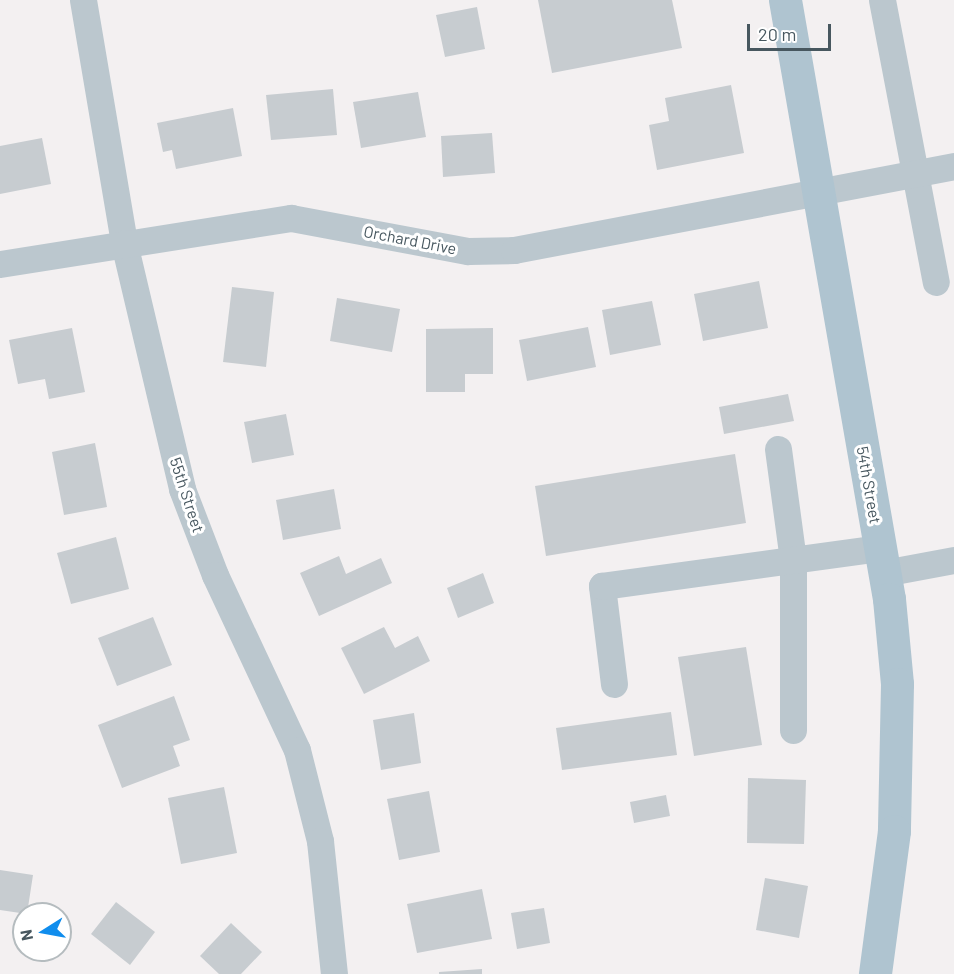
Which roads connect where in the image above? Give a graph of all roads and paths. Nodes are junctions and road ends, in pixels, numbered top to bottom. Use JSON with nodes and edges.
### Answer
{"nodes":[{"id":1,"x":83,"y":0,"type":"edge"},
{"id":2,"x":785,"y":0,"type":"edge"},
{"id":3,"x":882,"y":0,"type":"edge"},
{"id":4,"x":954,"y":166,"type":"edge"},
{"id":5,"x":917,"y":174,"type":"junction"},
{"id":6,"x":819,"y":193,"type":"junction"},
{"id":7,"x":124,"y":243,"type":"junction"},
{"id":8,"x":0,"y":264,"type":"edge"},
{"id":9,"x":936,"y":282,"type":"dead end"},
{"id":10,"x":778,"y":449,"type":"dead end"},
{"id":11,"x":793,"y":560,"type":"junction"},
{"id":12,"x":954,"y":560,"type":"edge"},
{"id":13,"x":882,"y":561,"type":"junction"},
{"id":14,"x":614,"y":684,"type":"dead end"},
{"id":15,"x":793,"y":730,"type":"dead end"},
{"id":16,"x":334,"y":974,"type":"edge"},
{"id":17,"x":874,"y":974,"type":"edge"}],
"edges":[{"from":1,"to":7,"type":"street","name":"55th Street"},
{"from":2,"to":6,"type":"main road","name":"54th Street"},
{"from":3,"to":5,"type":"street"},
{"from":4,"to":5,"type":"street","name":"Orchard Drive"},
{"from":5,"to":6,"type":"street","name":"Orchard Drive"},
{"from":5,"to":9,"type":"street"},
{"from":6,"to":7,"type":"street","name":"Orchard Drive"},
{"from":6,"to":13,"type":"main road","name":"54th Street"},
{"from":7,"to":8,"type":"street","name":"Orchard Drive"},
{"from":7,"to":16,"type":"street","name":"55th Street"},
{"from":10,"to":11,"type":"street"},
{"from":11,"to":13,"type":"street"},
{"from":11,"to":14,"type":"street"},
{"from":11,"to":15,"type":"street"},
{"from":12,"to":13,"type":"street"},
{"from":13,"to":17,"type":"main road","name":"54th Street"}]}
